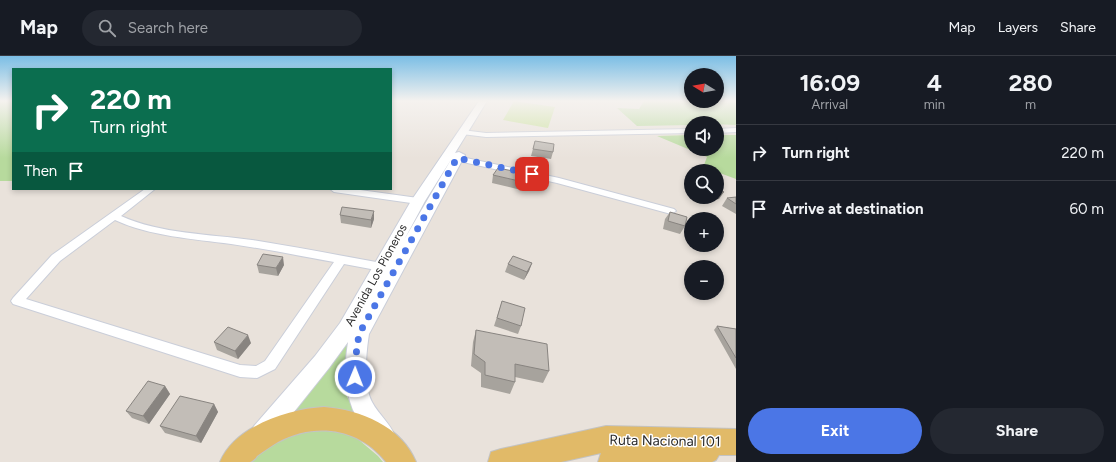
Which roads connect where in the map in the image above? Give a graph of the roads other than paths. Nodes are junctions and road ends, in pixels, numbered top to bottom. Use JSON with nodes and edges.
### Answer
{"nodes":[{"id":1,"x":474,"y":120,"type":"edge"},
{"id":2,"x":478,"y":120,"type":"edge"},
{"id":3,"x":736,"y":130,"type":"edge"},
{"id":4,"x":684,"y":131,"type":"edge"},
{"id":5,"x":724,"y":131,"type":"edge"},
{"id":6,"x":467,"y":133,"type":"junction"},
{"id":7,"x":457,"y":158,"type":"junction"},
{"id":8,"x":150,"y":190,"type":"edge"},
{"id":9,"x":341,"y":190,"type":"edge"},
{"id":10,"x":418,"y":201,"type":"junction"},
{"id":11,"x":671,"y":211,"type":"edge"},
{"id":12,"x":114,"y":216,"type":"junction"},
{"id":13,"x":340,"y":261,"type":"junction"},
{"id":14,"x":388,"y":268,"type":"junction"},
{"id":15,"x":258,"y":439,"type":"junction"},
{"id":16,"x":736,"y":442,"type":"edge"},
{"id":17,"x":736,"y":448,"type":"edge"},
{"id":18,"x":400,"y":454,"type":"edge"},
{"id":19,"x":234,"y":462,"type":"edge"},
{"id":20,"x":501,"y":462,"type":"edge"},
{"id":21,"x":611,"y":462,"type":"edge"}],
"edges":[{"from":1,"to":6,"type":"main road","name":"Avenida Los Pioneros"},
{"from":2,"to":6,"type":"main road","name":"Avenida Los Pioneros"},
{"from":3,"to":5,"type":"street"},
{"from":4,"to":6,"type":"street"},
{"from":6,"to":7,"type":"main road","name":"Avenida Los Pioneros"},
{"from":6,"to":10,"type":"main road","name":"Avenida Los Pioneros"},
{"from":7,"to":11,"type":"street"},
{"from":7,"to":14,"type":"main road","name":"Avenida Los Pioneros"},
{"from":8,"to":12,"type":"street"},
{"from":9,"to":10,"type":"street"},
{"from":10,"to":14,"type":"main road","name":"Avenida Los Pioneros"},
{"from":12,"to":13,"type":"street"},
{"from":12,"to":13,"type":"street"},
{"from":13,"to":14,"type":"street"},
{"from":14,"to":15,"type":"main road","name":"Avenida Los Pioneros"},
{"from":14,"to":18,"type":"main road","name":"Avenida Los Pioneros"},
{"from":15,"to":18,"type":"main road"},
{"from":15,"to":19,"type":"main road"},
{"from":16,"to":20,"type":"main road","name":"Ruta Nacional 101"},
{"from":17,"to":21,"type":"main road","name":"Ruta Nacional 101"}]}
